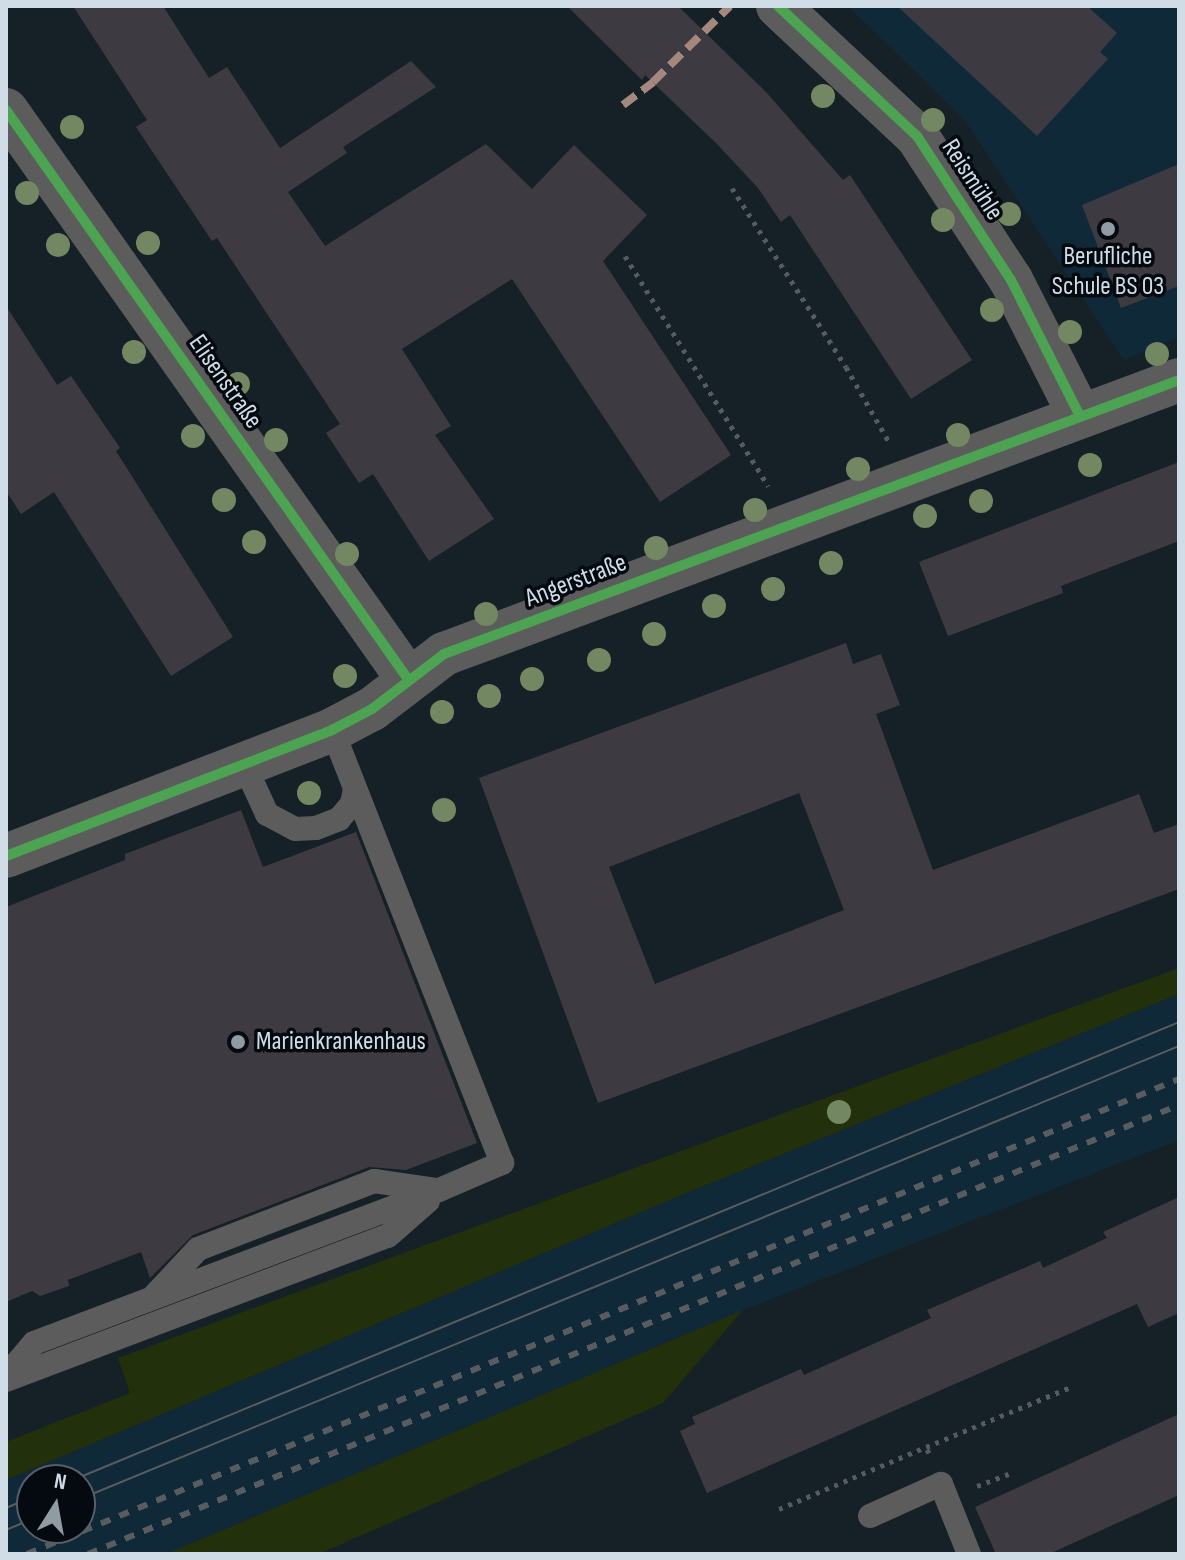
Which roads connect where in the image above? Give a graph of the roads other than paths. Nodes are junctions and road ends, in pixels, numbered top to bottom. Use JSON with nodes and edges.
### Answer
{"nodes":[{"id":1,"x":778,"y":6,"type":"edge"},
{"id":2,"x":6,"y":110,"type":"edge"},
{"id":3,"x":1179,"y":380,"type":"edge"},
{"id":4,"x":1080,"y":416,"type":"junction"},
{"id":5,"x":408,"y":679,"type":"junction"},
{"id":6,"x":332,"y":730,"type":"junction"},
{"id":7,"x":244,"y":764,"type":"junction"},
{"id":8,"x":355,"y":789,"type":"junction"},
{"id":9,"x":6,"y":856,"type":"edge"},
{"id":10,"x":439,"y":1190,"type":"junction"},
{"id":11,"x":6,"y":1378,"type":"edge"},
{"id":12,"x":870,"y":1516,"type":"dead end"},
{"id":13,"x":969,"y":1554,"type":"edge"}],
"edges":[{"from":1,"to":4,"type":"street","name":"Reismühle"},
{"from":2,"to":5,"type":"street","name":"Elisenstraße"},
{"from":3,"to":4,"type":"street","name":"Angerstraße"},
{"from":4,"to":5,"type":"street","name":"Angerstraße"},
{"from":5,"to":6,"type":"street","name":"Angerstraße"},
{"from":6,"to":7,"type":"street","name":"Angerstraße"},
{"from":6,"to":8,"type":"lane"},
{"from":7,"to":8,"type":"lane"},
{"from":7,"to":9,"type":"street","name":"Angerstraße"},
{"from":8,"to":10,"type":"lane"},
{"from":10,"to":11,"type":"lane"},
{"from":10,"to":11,"type":"lane"},
{"from":12,"to":13,"type":"lane"}]}
